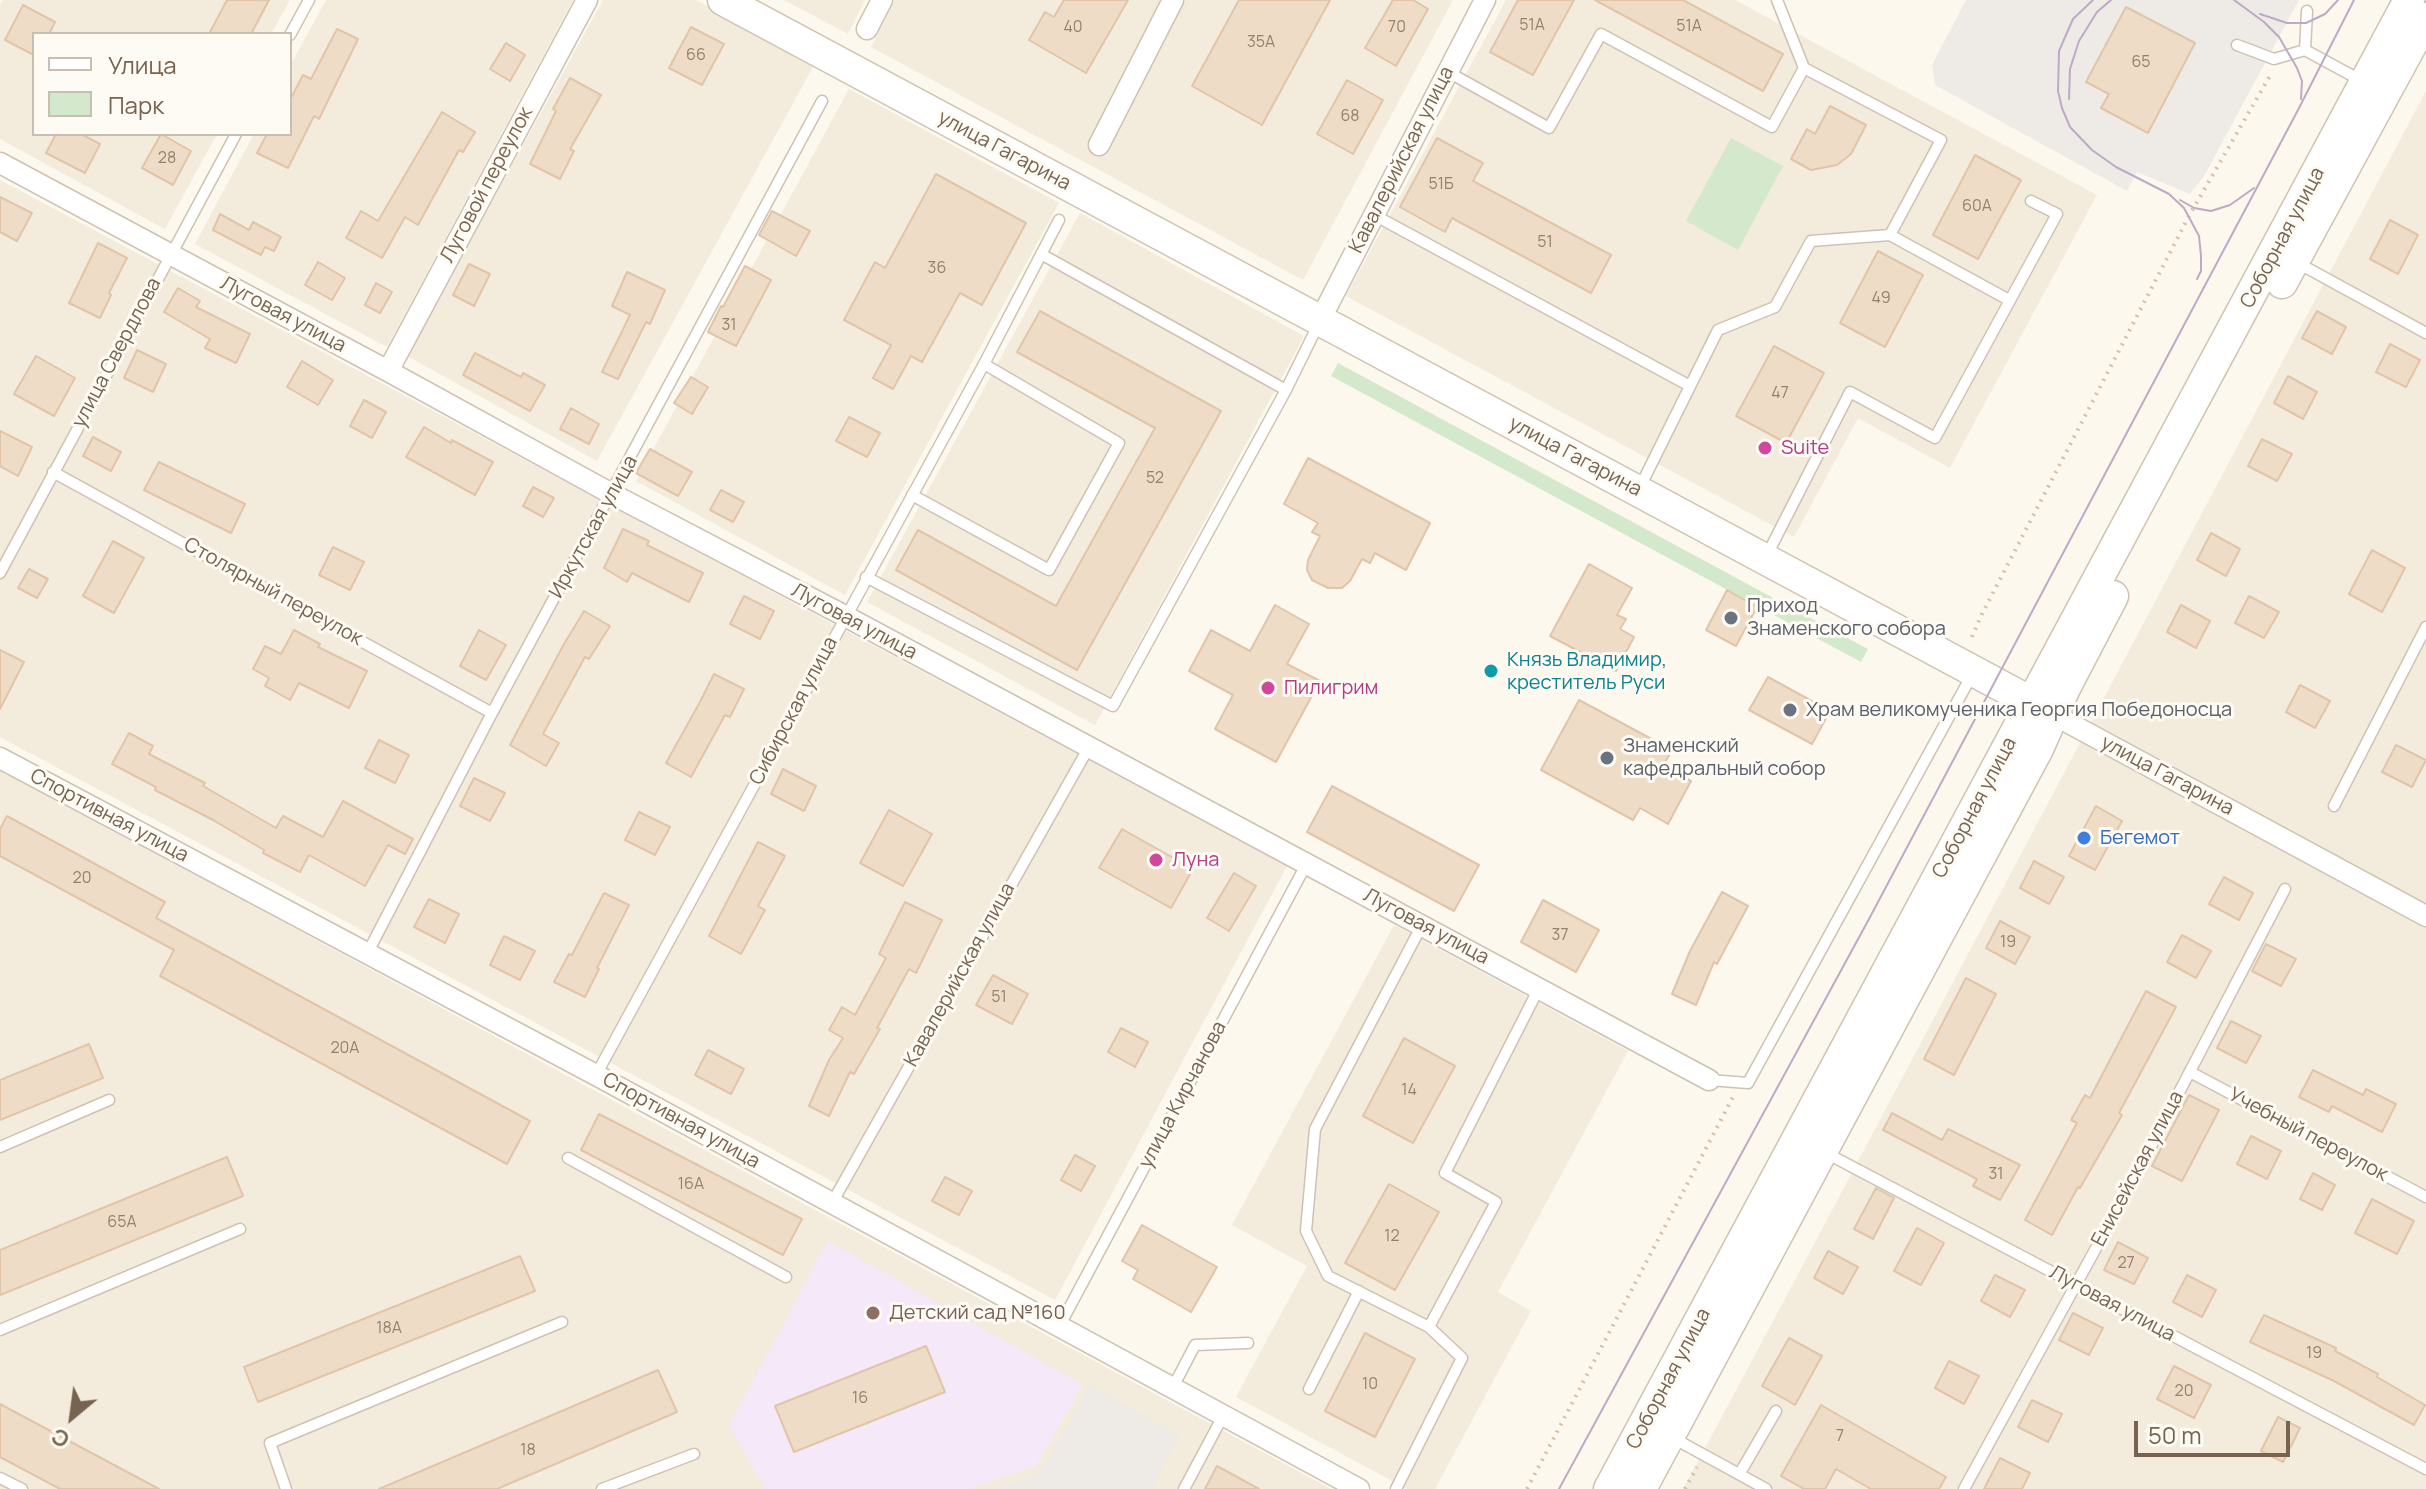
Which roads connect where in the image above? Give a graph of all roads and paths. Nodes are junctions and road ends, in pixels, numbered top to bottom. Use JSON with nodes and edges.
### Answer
{"nodes":[{"id":1,"x":309,"y":0,"type":"edge"},
{"id":2,"x":587,"y":0,"type":"edge"},
{"id":3,"x":723,"y":0,"type":"edge"},
{"id":4,"x":882,"y":0,"type":"edge"},
{"id":5,"x":1173,"y":0,"type":"edge"},
{"id":6,"x":1485,"y":0,"type":"edge"},
{"id":7,"x":1777,"y":0,"type":"edge"},
{"id":8,"x":2409,"y":0,"type":"edge"},
{"id":9,"x":2307,"y":11,"type":"dead end"},
{"id":10,"x":2426,"y":18,"type":"edge"},
{"id":11,"x":867,"y":29,"type":"dead end"},
{"id":12,"x":292,"y":32,"type":"edge"},
{"id":13,"x":2237,"y":45,"type":"dead end"},
{"id":14,"x":2305,"y":50,"type":"junction"},
{"id":15,"x":2281,"y":57,"type":"junction"},
{"id":16,"x":1804,"y":68,"type":"junction"},
{"id":17,"x":1448,"y":72,"type":"junction"},
{"id":18,"x":2375,"y":88,"type":"junction"},
{"id":19,"x":822,"y":101,"type":"dead end"},
{"id":20,"x":235,"y":136,"type":"edge"},
{"id":21,"x":1099,"y":145,"type":"dead end"},
{"id":22,"x":0,"y":163,"type":"edge"},
{"id":23,"x":2031,"y":201,"type":"dead end"},
{"id":24,"x":1374,"y":215,"type":"junction"},
{"id":25,"x":1059,"y":220,"type":"dead end"},
{"id":26,"x":1890,"y":235,"type":"junction"},
{"id":27,"x":170,"y":254,"type":"junction"},
{"id":28,"x":1041,"y":254,"type":"junction"},
{"id":29,"x":2285,"y":256,"type":"junction"},
{"id":30,"x":2009,"y":300,"type":"junction"},
{"id":31,"x":1320,"y":320,"type":"junction"},
{"id":32,"x":2426,"y":333,"type":"edge"},
{"id":33,"x":984,"y":364,"type":"junction"},
{"id":34,"x":388,"y":371,"type":"junction"},
{"id":35,"x":1690,"y":386,"type":"junction"},
{"id":36,"x":1286,"y":390,"type":"junction"},
{"id":37,"x":53,"y":472,"type":"junction"},
{"id":38,"x":1638,"y":491,"type":"junction"},
{"id":39,"x":612,"y":494,"type":"junction"},
{"id":40,"x":912,"y":495,"type":"junction"},
{"id":41,"x":1765,"y":559,"type":"junction"},
{"id":42,"x":0,"y":573,"type":"edge"},
{"id":43,"x":866,"y":577,"type":"junction"},
{"id":44,"x":845,"y":616,"type":"junction"},
{"id":45,"x":2426,"y":627,"type":"edge"},
{"id":46,"x":1972,"y":637,"type":"dead end"},
{"id":47,"x":1974,"y":671,"type":"junction"},
{"id":48,"x":2043,"y":709,"type":"junction"},
{"id":49,"x":492,"y":713,"type":"junction"},
{"id":50,"x":1089,"y":747,"type":"junction"},
{"id":51,"x":0,"y":758,"type":"edge"},
{"id":52,"x":2334,"y":806,"type":"dead end"},
{"id":53,"x":1307,"y":863,"type":"junction"},
{"id":54,"x":2285,"y":889,"type":"dead end"},
{"id":55,"x":2426,"y":916,"type":"edge"},
{"id":56,"x":1422,"y":925,"type":"junction"},
{"id":57,"x":367,"y":954,"type":"junction"},
{"id":58,"x":1539,"y":988,"type":"junction"},
{"id":59,"x":2190,"y":1072,"type":"junction"},
{"id":60,"x":596,"y":1075,"type":"junction"},
{"id":61,"x":1709,"y":1080,"type":"joint"},
{"id":62,"x":1741,"y":1082,"type":"junction"},
{"id":63,"x":109,"y":1100,"type":"dead end"},
{"id":64,"x":1810,"y":1145,"type":"junction"},
{"id":65,"x":0,"y":1147,"type":"edge"},
{"id":66,"x":568,"y":1158,"type":"dead end"},
{"id":67,"x":2426,"y":1197,"type":"edge"},
{"id":68,"x":832,"y":1203,"type":"junction"},
{"id":69,"x":240,"y":1229,"type":"dead end"},
{"id":70,"x":786,"y":1277,"type":"dead end"},
{"id":71,"x":2077,"y":1285,"type":"junction"},
{"id":72,"x":1359,"y":1291,"type":"junction"},
{"id":73,"x":562,"y":1322,"type":"dead end"},
{"id":74,"x":1059,"y":1327,"type":"junction"},
{"id":75,"x":1429,"y":1327,"type":"junction"},
{"id":76,"x":0,"y":1330,"type":"edge"},
{"id":77,"x":1248,"y":1343,"type":"dead end"},
{"id":78,"x":1172,"y":1389,"type":"junction"},
{"id":79,"x":1309,"y":1389,"type":"dead end"},
{"id":80,"x":1776,"y":1411,"type":"dead end"},
{"id":81,"x":1223,"y":1416,"type":"junction"},
{"id":82,"x":1669,"y":1436,"type":"junction"},
{"id":83,"x":694,"y":1454,"type":"dead end"},
{"id":84,"x":1704,"y":1454,"type":"junction"},
{"id":85,"x":2426,"y":1469,"type":"edge"},
{"id":86,"x":1740,"y":1473,"type":"junction"},
{"id":87,"x":0,"y":1478,"type":"edge"},
{"id":88,"x":22,"y":1489,"type":"edge"},
{"id":89,"x":286,"y":1489,"type":"edge"},
{"id":90,"x":602,"y":1489,"type":"edge"},
{"id":91,"x":1184,"y":1489,"type":"edge"},
{"id":92,"x":1359,"y":1489,"type":"edge"},
{"id":93,"x":1396,"y":1489,"type":"edge"},
{"id":94,"x":1527,"y":1489,"type":"edge"},
{"id":95,"x":1609,"y":1489,"type":"edge"},
{"id":96,"x":1641,"y":1489,"type":"edge"},
{"id":97,"x":1685,"y":1489,"type":"edge"},
{"id":98,"x":1766,"y":1489,"type":"edge"},
{"id":99,"x":1964,"y":1489,"type":"edge"}],
"edges":[{"from":1,"to":12,"type":"lane"},
{"from":2,"to":34,"type":"street","name":"Луговой переулок"},
{"from":3,"to":31,"type":"main road","name":"улица Гагарина"},
{"from":4,"to":11,"type":"street"},
{"from":5,"to":21,"type":"street"},
{"from":6,"to":17,"type":"street","name":"Кавалерийская улица"},
{"from":7,"to":16,"type":"lane"},
{"from":8,"to":18,"type":"main road","name":"Соборная улица"},
{"from":9,"to":14,"type":"lane"},
{"from":10,"to":18,"type":"main road","name":"Соборная улица"},
{"from":13,"to":15,"type":"lane"},
{"from":14,"to":15,"type":"lane"},
{"from":14,"to":18,"type":"lane"},
{"from":15,"to":46,"type":"path"},
{"from":16,"to":17,"type":"lane"},
{"from":16,"to":26,"type":"lane"},
{"from":17,"to":24,"type":"street","name":"Кавалерийская улица"},
{"from":18,"to":29,"type":"main road","name":"Соборная улица"},
{"from":19,"to":39,"type":"lane","name":"Иркутская улица"},
{"from":20,"to":27,"type":"lane","name":"улица Свердлова"},
{"from":22,"to":27,"type":"street","name":"Луговая улица"},
{"from":23,"to":30,"type":"lane"},
{"from":24,"to":31,"type":"street","name":"Кавалерийская улица"},
{"from":24,"to":35,"type":"lane"},
{"from":25,"to":28,"type":"lane","name":"Сибирская улица"},
{"from":26,"to":30,"type":"lane"},
{"from":26,"to":35,"type":"lane"},
{"from":27,"to":34,"type":"street","name":"Луговая улица"},
{"from":27,"to":37,"type":"lane","name":"улица Свердлова"},
{"from":28,"to":33,"type":"lane","name":"Сибирская улица"},
{"from":28,"to":36,"type":"lane"},
{"from":29,"to":32,"type":"lane"},
{"from":29,"to":48,"type":"main road","name":"Соборная улица"},
{"from":30,"to":41,"type":"lane"},
{"from":31,"to":36,"type":"lane"},
{"from":31,"to":38,"type":"main road","name":"улица Гагарина"},
{"from":33,"to":40,"type":"lane","name":"Сибирская улица"},
{"from":33,"to":40,"type":"lane"},
{"from":34,"to":39,"type":"street","name":"Луговая улица"},
{"from":35,"to":38,"type":"lane"},
{"from":36,"to":43,"type":"lane"},
{"from":37,"to":42,"type":"lane","name":"улица Свердлова"},
{"from":37,"to":49,"type":"lane","name":"Столярный переулок"},
{"from":38,"to":41,"type":"main road","name":"улица Гагарина"},
{"from":39,"to":44,"type":"street","name":"Луговая улица"},
{"from":39,"to":49,"type":"lane","name":"Иркутская улица"},
{"from":40,"to":43,"type":"lane","name":"Сибирская улица"},
{"from":41,"to":47,"type":"main road","name":"улица Гагарина"},
{"from":43,"to":44,"type":"lane","name":"Сибирская улица"},
{"from":44,"to":50,"type":"street","name":"Луговая улица"},
{"from":44,"to":60,"type":"lane","name":"Сибирская улица"},
{"from":45,"to":52,"type":"lane"},
{"from":47,"to":48,"type":"main road","name":"улица Гагарина"},
{"from":47,"to":62,"type":"lane"},
{"from":48,"to":55,"type":"street","name":"улица Гагарина"},
{"from":48,"to":64,"type":"main road","name":"Соборная улица"},
{"from":49,"to":57,"type":"lane","name":"Иркутская улица"},
{"from":50,"to":53,"type":"street","name":"Луговая улица"},
{"from":50,"to":68,"type":"lane","name":"Кавалерийская улица"},
{"from":51,"to":57,"type":"street","name":"Спортивная улица"},
{"from":53,"to":56,"type":"street","name":"Луговая улица"},
{"from":53,"to":74,"type":"lane","name":"улица Кирчанова"},
{"from":54,"to":59,"type":"lane","name":"Енисейская улица"},
{"from":56,"to":58,"type":"street","name":"Луговая улица"},
{"from":56,"to":72,"type":"lane"},
{"from":57,"to":60,"type":"street","name":"Спортивная улица"},
{"from":58,"to":61,"type":"street","name":"Луговая улица"},
{"from":58,"to":75,"type":"lane"},
{"from":59,"to":67,"type":"lane","name":"Учебный переулок"},
{"from":59,"to":71,"type":"lane","name":"Енисейская улица"},
{"from":60,"to":68,"type":"street","name":"Спортивная улица"},
{"from":61,"to":62,"type":"lane"},
{"from":62,"to":94,"type":"path"},
{"from":63,"to":65,"type":"lane"},
{"from":64,"to":71,"type":"lane","name":"Луговая улица"},
{"from":64,"to":82,"type":"main road","name":"Соборная улица"},
{"from":64,"to":95,"type":"main road","name":"Соборная улица"},
{"from":66,"to":70,"type":"lane"},
{"from":68,"to":74,"type":"street","name":"Спортивная улица"},
{"from":69,"to":76,"type":"lane"},
{"from":71,"to":85,"type":"lane","name":"Луговая улица"},
{"from":71,"to":99,"type":"lane","name":"Енисейская улица"},
{"from":72,"to":75,"type":"lane"},
{"from":72,"to":79,"type":"lane"},
{"from":73,"to":89,"type":"lane"},
{"from":74,"to":78,"type":"street","name":"Спортивная улица"},
{"from":75,"to":93,"type":"lane"},
{"from":77,"to":78,"type":"lane"},
{"from":78,"to":81,"type":"street","name":"Спортивная улица"},
{"from":80,"to":86,"type":"lane"},
{"from":81,"to":91,"type":"lane"},
{"from":81,"to":92,"type":"street","name":"Спортивная улица"},
{"from":82,"to":84,"type":"lane"},
{"from":82,"to":96,"type":"main road","name":"Соборная улица"},
{"from":83,"to":90,"type":"lane"},
{"from":84,"to":86,"type":"lane"},
{"from":84,"to":97,"type":"path"},
{"from":86,"to":98,"type":"lane"},
{"from":87,"to":88,"type":"lane"}]}
